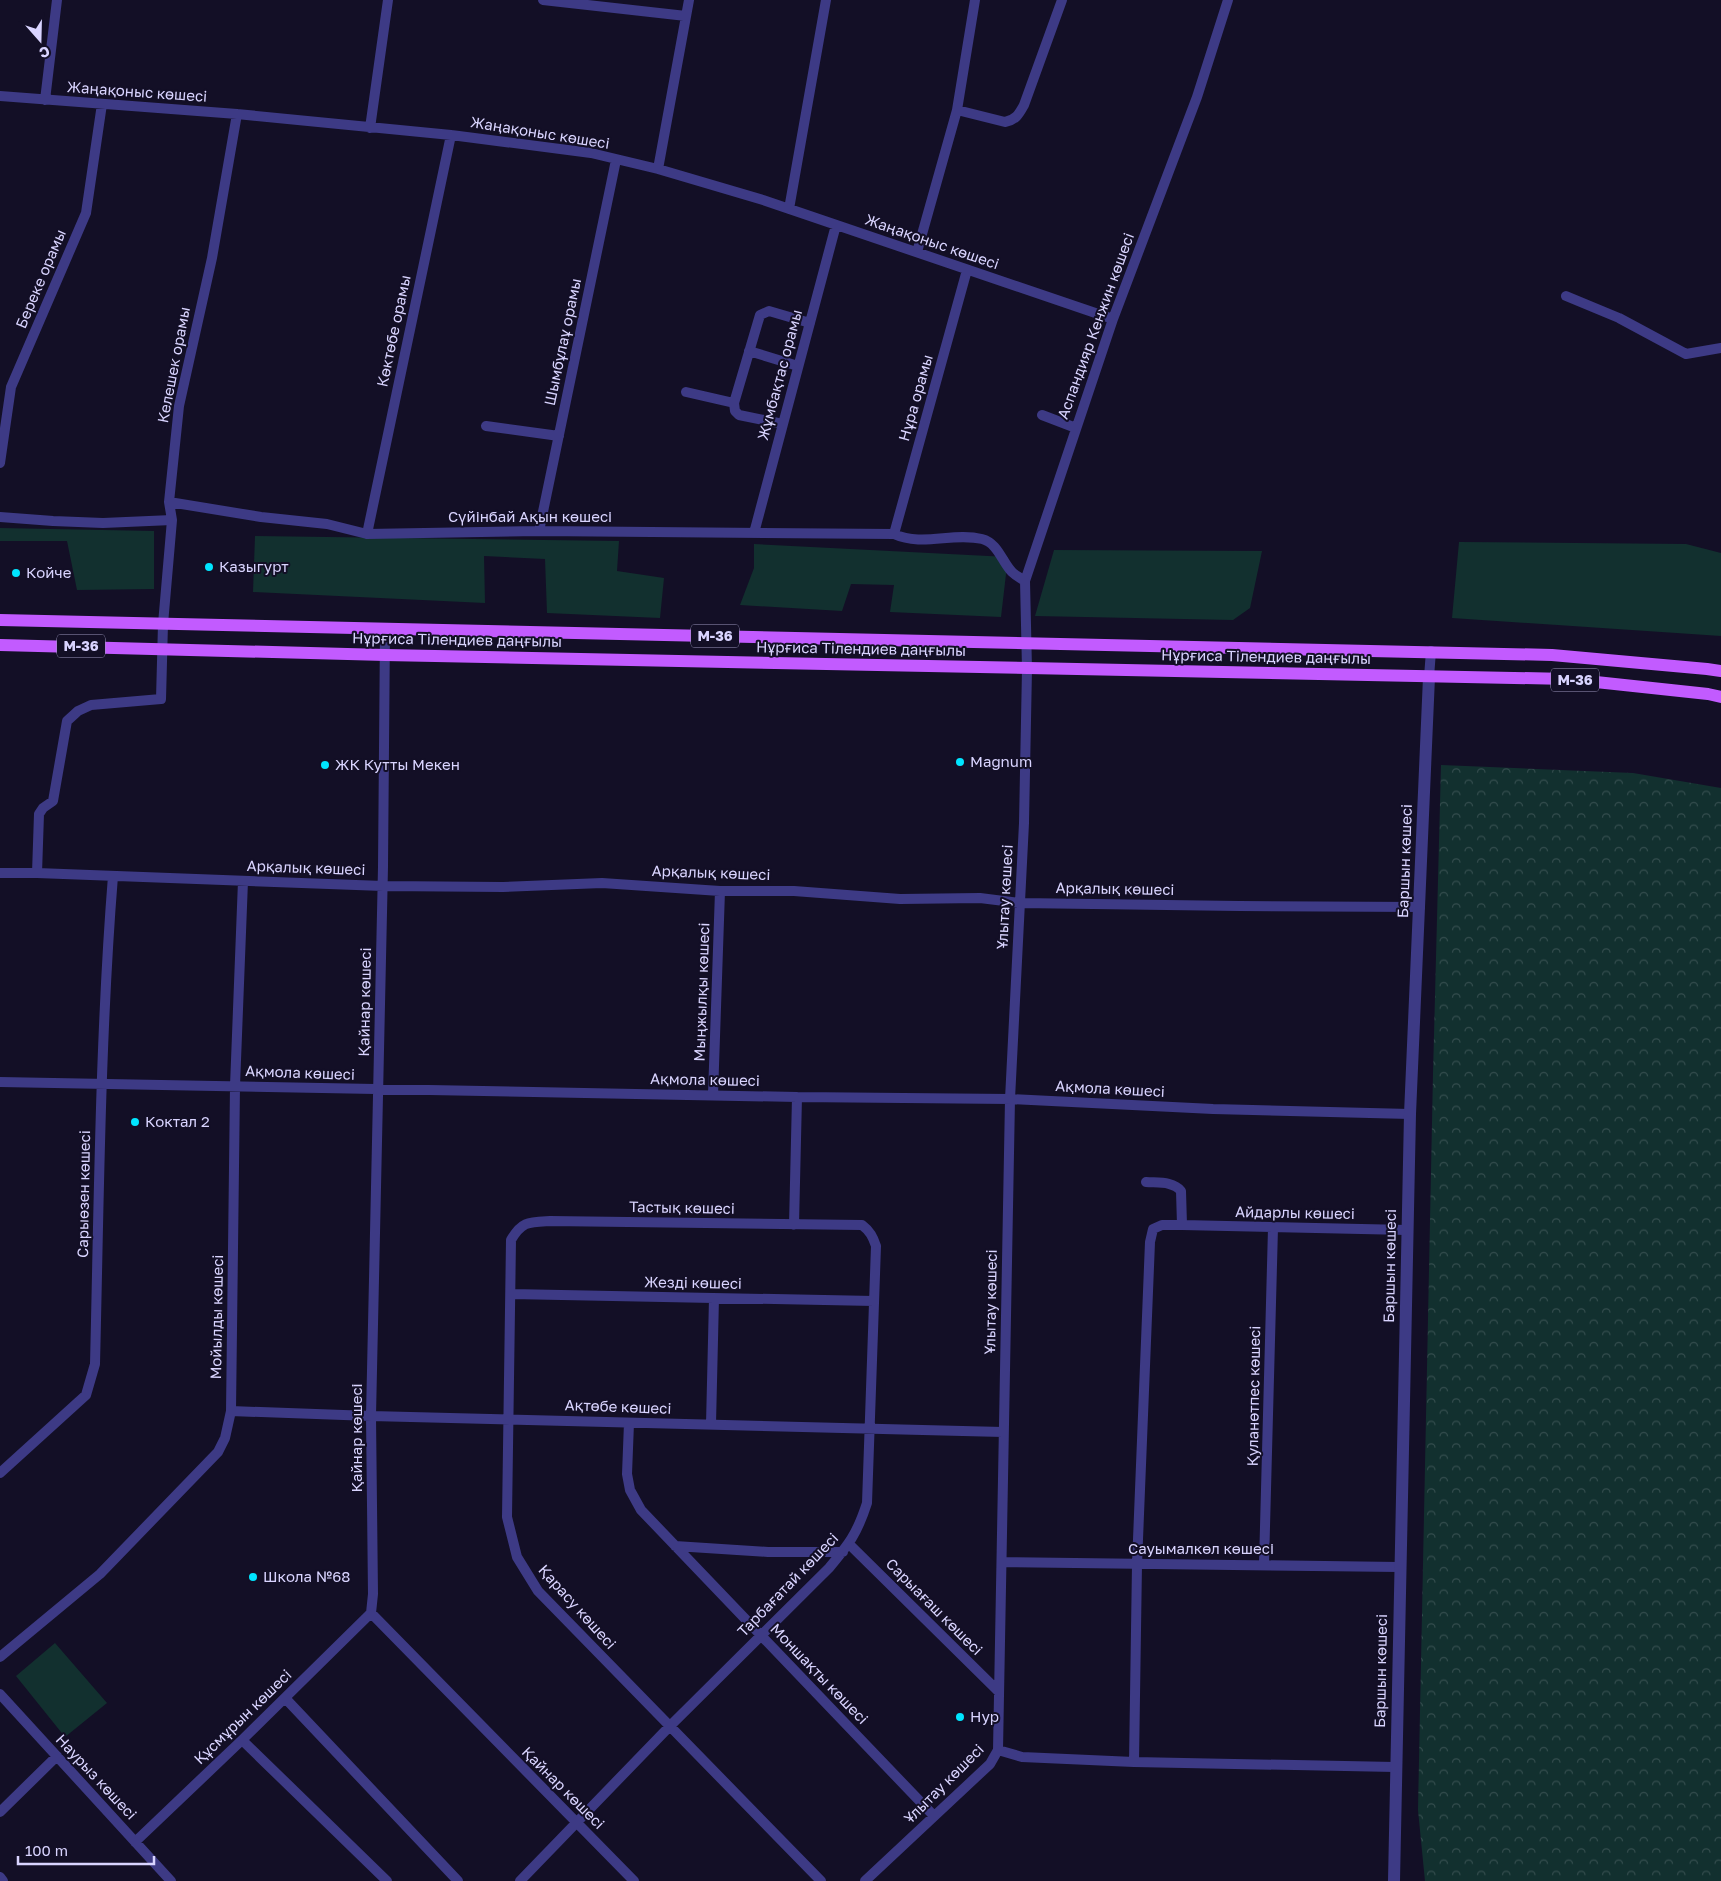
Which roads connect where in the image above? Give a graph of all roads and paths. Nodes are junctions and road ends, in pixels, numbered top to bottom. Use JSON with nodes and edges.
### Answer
{"nodes":[{"id":1,"x":57,"y":0,"type":"edge"},
{"id":2,"x":388,"y":0,"type":"edge"},
{"id":3,"x":542,"y":0,"type":"edge"},
{"id":4,"x":689,"y":0,"type":"edge"},
{"id":5,"x":826,"y":0,"type":"edge"},
{"id":6,"x":975,"y":0,"type":"edge"},
{"id":7,"x":1062,"y":0,"type":"edge"},
{"id":8,"x":1228,"y":0,"type":"edge"},
{"id":9,"x":686,"y":16,"type":"junction"},
{"id":10,"x":0,"y":96,"type":"edge"},
{"id":11,"x":45,"y":100,"type":"junction"},
{"id":12,"x":102,"y":104,"type":"junction"},
{"id":13,"x":957,"y":110,"type":"junction"},
{"id":14,"x":237,"y":114,"type":"junction"},
{"id":15,"x":370,"y":128,"type":"junction"},
{"id":16,"x":451,"y":135,"type":"junction"},
{"id":17,"x":616,"y":160,"type":"junction"},
{"id":18,"x":658,"y":169,"type":"junction"},
{"id":19,"x":788,"y":209,"type":"junction"},
{"id":20,"x":836,"y":225,"type":"junction"},
{"id":21,"x":917,"y":252,"type":"junction"},
{"id":22,"x":967,"y":270,"type":"junction"},
{"id":23,"x":1566,"y":296,"type":"dead end"},
{"id":24,"x":1113,"y":319,"type":"junction"},
{"id":25,"x":810,"y":323,"type":"junction"},
{"id":26,"x":1721,"y":348,"type":"edge"},
{"id":27,"x":749,"y":351,"type":"junction"},
{"id":28,"x":798,"y":366,"type":"junction"},
{"id":29,"x":686,"y":392,"type":"dead end"},
{"id":30,"x":734,"y":403,"type":"junction"},
{"id":31,"x":1042,"y":415,"type":"dead end"},
{"id":32,"x":783,"y":424,"type":"junction"},
{"id":33,"x":486,"y":426,"type":"dead end"},
{"id":34,"x":1076,"y":428,"type":"junction"},
{"id":35,"x":558,"y":436,"type":"junction"},
{"id":36,"x":0,"y":463,"type":"edge"},
{"id":37,"x":169,"y":502,"type":"junction"},
{"id":38,"x":0,"y":517,"type":"edge"},
{"id":39,"x":172,"y":520,"type":"junction"},
{"id":40,"x":539,"y":531,"type":"junction"},
{"id":41,"x":754,"y":533,"type":"junction"},
{"id":42,"x":368,"y":534,"type":"junction"},
{"id":43,"x":894,"y":534,"type":"junction"},
{"id":44,"x":1025,"y":581,"type":"junction"},
{"id":45,"x":0,"y":620,"type":"edge"},
{"id":46,"x":163,"y":624,"type":"junction"},
{"id":47,"x":386,"y":629,"type":"junction"},
{"id":48,"x":1027,"y":643,"type":"junction"},
{"id":49,"x":0,"y":644,"type":"edge"},
{"id":50,"x":163,"y":648,"type":"junction"},
{"id":51,"x":1431,"y":651,"type":"junction"},
{"id":52,"x":386,"y":655,"type":"junction"},
{"id":53,"x":1027,"y":669,"type":"junction"},
{"id":54,"x":1721,"y":671,"type":"edge"},
{"id":55,"x":1429,"y":676,"type":"junction"},
{"id":56,"x":1721,"y":697,"type":"edge"},
{"id":57,"x":37,"y":873,"type":"junction"},
{"id":58,"x":0,"y":874,"type":"edge"},
{"id":59,"x":113,"y":876,"type":"junction"},
{"id":60,"x":243,"y":881,"type":"junction"},
{"id":61,"x":383,"y":886,"type":"junction"},
{"id":62,"x":720,"y":891,"type":"junction"},
{"id":63,"x":1020,"y":902,"type":"junction"},
{"id":64,"x":1420,"y":907,"type":"junction"},
{"id":65,"x":0,"y":1082,"type":"edge"},
{"id":66,"x":102,"y":1084,"type":"junction"},
{"id":67,"x":234,"y":1086,"type":"junction"},
{"id":68,"x":379,"y":1090,"type":"junction"},
{"id":69,"x":713,"y":1095,"type":"junction"},
{"id":70,"x":797,"y":1097,"type":"junction"},
{"id":71,"x":1010,"y":1099,"type":"junction"},
{"id":72,"x":1410,"y":1114,"type":"junction"},
{"id":73,"x":1146,"y":1182,"type":"dead end"},
{"id":74,"x":794,"y":1225,"type":"junction"},
{"id":75,"x":862,"y":1225,"type":"joint"},
{"id":76,"x":1182,"y":1225,"type":"junction"},
{"id":77,"x":1273,"y":1228,"type":"junction"},
{"id":78,"x":1407,"y":1230,"type":"junction"},
{"id":79,"x":511,"y":1240,"type":"joint"},
{"id":80,"x":511,"y":1294,"type":"junction"},
{"id":81,"x":714,"y":1298,"type":"junction"},
{"id":82,"x":874,"y":1301,"type":"junction"},
{"id":83,"x":231,"y":1411,"type":"junction"},
{"id":84,"x":371,"y":1416,"type":"junction"},
{"id":85,"x":510,"y":1419,"type":"junction"},
{"id":86,"x":630,"y":1423,"type":"junction"},
{"id":87,"x":711,"y":1424,"type":"junction"},
{"id":88,"x":870,"y":1427,"type":"junction"},
{"id":89,"x":1004,"y":1432,"type":"junction"},
{"id":90,"x":0,"y":1473,"type":"edge"},
{"id":91,"x":675,"y":1546,"type":"junction"},
{"id":92,"x":846,"y":1548,"type":"junction"},
{"id":93,"x":1002,"y":1562,"type":"junction"},
{"id":94,"x":1137,"y":1564,"type":"junction"},
{"id":95,"x":1264,"y":1564,"type":"junction"},
{"id":96,"x":1399,"y":1567,"type":"junction"},
{"id":97,"x":371,"y":1613,"type":"junction"},
{"id":98,"x":761,"y":1635,"type":"junction"},
{"id":99,"x":0,"y":1657,"type":"edge"},
{"id":100,"x":999,"y":1692,"type":"junction"},
{"id":101,"x":0,"y":1694,"type":"edge"},
{"id":102,"x":285,"y":1698,"type":"junction"},
{"id":103,"x":669,"y":1726,"type":"junction"},
{"id":104,"x":242,"y":1740,"type":"junction"},
{"id":105,"x":998,"y":1750,"type":"junction"},
{"id":106,"x":56,"y":1756,"type":"junction"},
{"id":107,"x":1134,"y":1762,"type":"junction"},
{"id":108,"x":1395,"y":1767,"type":"junction"},
{"id":109,"x":0,"y":1812,"type":"edge"},
{"id":110,"x":934,"y":1816,"type":"junction"},
{"id":111,"x":576,"y":1823,"type":"junction"},
{"id":112,"x":135,"y":1842,"type":"junction"},
{"id":113,"x":0,"y":1877,"type":"edge"},
{"id":114,"x":3,"y":1881,"type":"edge"},
{"id":115,"x":171,"y":1881,"type":"edge"},
{"id":116,"x":387,"y":1881,"type":"edge"},
{"id":117,"x":458,"y":1881,"type":"edge"},
{"id":118,"x":520,"y":1881,"type":"edge"},
{"id":119,"x":634,"y":1881,"type":"edge"},
{"id":120,"x":821,"y":1881,"type":"edge"},
{"id":121,"x":865,"y":1881,"type":"edge"},
{"id":122,"x":1394,"y":1881,"type":"edge"}],
"edges":[{"from":1,"to":11,"type":"street"},
{"from":2,"to":15,"type":"street"},
{"from":3,"to":9,"type":"street"},
{"from":4,"to":9,"type":"street"},
{"from":5,"to":19,"type":"street"},
{"from":6,"to":13,"type":"street"},
{"from":7,"to":13,"type":"street"},
{"from":8,"to":24,"type":"street","name":"Аспандияр Кенжин көшесі"},
{"from":9,"to":18,"type":"street"},
{"from":10,"to":11,"type":"street","name":"Жаңақоныс көшесі"},
{"from":11,"to":12,"type":"street","name":"Жаңақоныс көшесі"},
{"from":12,"to":14,"type":"street","name":"Жаңақоныс көшесі"},
{"from":12,"to":36,"type":"street","name":"Береке орамы"},
{"from":13,"to":21,"type":"street"},
{"from":14,"to":15,"type":"street","name":"Жаңақоныс көшесі"},
{"from":14,"to":37,"type":"street","name":"Келешек орамы"},
{"from":15,"to":16,"type":"street","name":"Жаңақоныс көшесі"},
{"from":16,"to":17,"type":"street","name":"Жаңақоныс көшесі"},
{"from":16,"to":42,"type":"street","name":"Көктөбе орамы"},
{"from":17,"to":18,"type":"street","name":"Жаңақоныс көшесі"},
{"from":17,"to":35,"type":"street","name":"Шымбұлаұ орамы"},
{"from":18,"to":19,"type":"street","name":"Жаңақоныс көшесі"},
{"from":19,"to":20,"type":"street","name":"Жаңақоныс көшесі"},
{"from":20,"to":21,"type":"street","name":"Жаңақоныс көшесі"},
{"from":20,"to":25,"type":"street","name":"Жұмбақтас орамы"},
{"from":21,"to":22,"type":"street","name":"Жаңақоныс көшесі"},
{"from":22,"to":24,"type":"street","name":"Жаңақоныс көшесі"},
{"from":22,"to":43,"type":"street","name":"Нұра орамы"},
{"from":23,"to":26,"type":"street"},
{"from":24,"to":34,"type":"street","name":"Аспандияр Кенжин көшесі"},
{"from":25,"to":27,"type":"street"},
{"from":25,"to":28,"type":"street","name":"Жұмбақтас орамы"},
{"from":27,"to":28,"type":"street"},
{"from":27,"to":30,"type":"street"},
{"from":28,"to":32,"type":"street","name":"Жұмбақтас орамы"},
{"from":29,"to":30,"type":"street"},
{"from":30,"to":32,"type":"street"},
{"from":31,"to":34,"type":"street"},
{"from":32,"to":41,"type":"street","name":"Жұмбақтас орамы"},
{"from":33,"to":35,"type":"street"},
{"from":34,"to":44,"type":"street","name":"Аспандияр Кенжин көшесі"},
{"from":35,"to":40,"type":"street","name":"Шымбұлаұ орамы"},
{"from":37,"to":39,"type":"street","name":"Келешек орамы"},
{"from":37,"to":42,"type":"street","name":"Сүйінбай Ақын көшесі"},
{"from":38,"to":39,"type":"street"},
{"from":39,"to":46,"type":"street","name":"Келешек орамы"},
{"from":40,"to":41,"type":"street","name":"Сүйінбай Ақын көшесі"},
{"from":40,"to":42,"type":"street","name":"Сүйінбай Ақын көшесі"},
{"from":41,"to":43,"type":"street","name":"Сүйінбай Ақын көшесі"},
{"from":43,"to":44,"type":"street","name":"Сүйінбай Ақын көшесі"},
{"from":44,"to":48,"type":"street","name":"Аспандияр Кенжин көшесі"},
{"from":45,"to":46,"type":"main road","name":"Нұрғиса Тілендиев даңғылы","number":"M-36"},
{"from":46,"to":47,"type":"main road","name":"Нұрғиса Тілендиев даңғылы","number":"M-36"},
{"from":46,"to":50,"type":"street"},
{"from":47,"to":48,"type":"main road","name":"Нұрғиса Тілендиев даңғылы","number":"M-36"},
{"from":47,"to":52,"type":"street","name":"Қайнар көшесі"},
{"from":48,"to":51,"type":"main road","name":"Нұрғиса Тілендиев даңғылы","number":"M-36"},
{"from":48,"to":53,"type":"street","name":"Аспандияр Кенжин көшесі"},
{"from":49,"to":50,"type":"main road","name":"Нұрғиса Тілендиев даңғылы","number":"M-36"},
{"from":50,"to":52,"type":"main road","name":"Нұрғиса Тілендиев даңғылы","number":"M-36"},
{"from":50,"to":57,"type":"street"},
{"from":51,"to":54,"type":"main road","name":"Нұрғиса Тілендиев даңғылы","number":"M-36"},
{"from":51,"to":55,"type":"street","name":"Баршын көшесі"},
{"from":52,"to":53,"type":"main road","name":"Нұрғиса Тілендиев даңғылы","number":"M-36"},
{"from":52,"to":61,"type":"street","name":"Қайнар көшесі"},
{"from":53,"to":55,"type":"main road","name":"Нұрғиса Тілендиев даңғылы","number":"M-36"},
{"from":53,"to":63,"type":"street","name":"Ұлытау көшесі"},
{"from":55,"to":56,"type":"main road","name":"Нұрғиса Тілендиев даңғылы","number":"M-36"},
{"from":55,"to":64,"type":"street","name":"Баршын көшесі"},
{"from":57,"to":58,"type":"street","name":"Арқалық көшесі"},
{"from":57,"to":59,"type":"street","name":"Арқалық көшесі"},
{"from":59,"to":60,"type":"street","name":"Арқалық көшесі"},
{"from":59,"to":66,"type":"street","name":"Сарыөзен көшесі"},
{"from":60,"to":61,"type":"street","name":"Арқалық көшесі"},
{"from":60,"to":67,"type":"street","name":"Мойылды көшесі"},
{"from":61,"to":62,"type":"street","name":"Арқалық көшесі"},
{"from":61,"to":68,"type":"street","name":"Қайнар көшесі"},
{"from":62,"to":63,"type":"street","name":"Арқалық көшесі"},
{"from":62,"to":69,"type":"street","name":"Мыңжылқы көшесі"},
{"from":63,"to":64,"type":"street","name":"Арқалық көшесі"},
{"from":63,"to":71,"type":"street","name":"Ұлытау көшесі"},
{"from":64,"to":72,"type":"street","name":"Баршын көшесі"},
{"from":65,"to":66,"type":"street","name":"Ақмола көшесі"},
{"from":66,"to":67,"type":"street","name":"Ақмола көшесі"},
{"from":66,"to":90,"type":"street","name":"Сарыөзен көшесі"},
{"from":67,"to":68,"type":"street","name":"Ақмола көшесі"},
{"from":67,"to":83,"type":"street","name":"Мойылды көшесі"},
{"from":68,"to":69,"type":"street","name":"Ақмола көшесі"},
{"from":68,"to":84,"type":"street","name":"Қайнар көшесі"},
{"from":69,"to":70,"type":"street","name":"Ақмола көшесі"},
{"from":70,"to":71,"type":"street","name":"Ақмола көшесі"},
{"from":70,"to":74,"type":"street"},
{"from":71,"to":72,"type":"street","name":"Ақмола көшесі"},
{"from":71,"to":89,"type":"street","name":"Ұлытау көшесі"},
{"from":72,"to":78,"type":"street","name":"Баршын көшесі"},
{"from":73,"to":76,"type":"street"},
{"from":74,"to":75,"type":"street","name":"Тастық көшесі"},
{"from":74,"to":79,"type":"street","name":"Тастық көшесі"},
{"from":75,"to":82,"type":"street","name":"Тарбағатай көшесі"},
{"from":76,"to":77,"type":"street","name":"Айдарлы көшесі"},
{"from":76,"to":94,"type":"street","name":"Айдарлы көшесі"},
{"from":77,"to":78,"type":"street","name":"Айдарлы көшесі"},
{"from":77,"to":95,"type":"street","name":"Қуланөтпес көшесі"},
{"from":78,"to":96,"type":"street","name":"Баршын көшесі"},
{"from":79,"to":80,"type":"street","name":"Қарасу көшесі"},
{"from":80,"to":81,"type":"street","name":"Жезді көшесі"},
{"from":80,"to":85,"type":"street","name":"Қарасу көшесі"},
{"from":81,"to":82,"type":"street","name":"Жезді көшесі"},
{"from":81,"to":87,"type":"street"},
{"from":82,"to":88,"type":"street","name":"Тарбағатай көшесі"},
{"from":83,"to":84,"type":"street","name":"Ақтөбе көшесі"},
{"from":83,"to":99,"type":"street","name":"Мойылды көшесі"},
{"from":84,"to":85,"type":"street","name":"Ақтөбе көшесі"},
{"from":84,"to":97,"type":"street","name":"Қайнар көшесі"},
{"from":85,"to":86,"type":"street","name":"Ақтөбе көшесі"},
{"from":85,"to":103,"type":"street","name":"Қарасу көшесі"},
{"from":86,"to":87,"type":"street","name":"Ақтөбе көшесі"},
{"from":86,"to":91,"type":"street","name":"Моншақты көшесі"},
{"from":87,"to":88,"type":"street","name":"Ақтөбе көшесі"},
{"from":88,"to":89,"type":"street","name":"Ақтөбе көшесі"},
{"from":88,"to":92,"type":"street","name":"Тарбағатай көшесі"},
{"from":89,"to":93,"type":"street","name":"Ұлытау көшесі"},
{"from":91,"to":92,"type":"street"},
{"from":91,"to":98,"type":"street","name":"Моншақты көшесі"},
{"from":92,"to":98,"type":"street","name":"Тарбағатай көшесі"},
{"from":92,"to":100,"type":"street","name":"Сарыағаш көшесі"},
{"from":93,"to":94,"type":"street","name":"Сауымалкөл көшесі"},
{"from":93,"to":100,"type":"street","name":"Ұлытау көшесі"},
{"from":94,"to":95,"type":"street","name":"Сауымалкөл көшесі"},
{"from":94,"to":107,"type":"street"},
{"from":95,"to":96,"type":"street","name":"Сауымалкөл көшесі"},
{"from":96,"to":108,"type":"street","name":"Баршын көшесі"},
{"from":97,"to":102,"type":"street","name":"Құсмұрын көшесі"},
{"from":97,"to":111,"type":"street","name":"Қайнар көшесі"},
{"from":98,"to":103,"type":"street","name":"Тарбағатай көшесі"},
{"from":98,"to":110,"type":"street","name":"Моншақты көшесі"},
{"from":100,"to":105,"type":"street","name":"Ұлытау көшесі"},
{"from":101,"to":106,"type":"street","name":"Наурыз көшесі"},
{"from":102,"to":104,"type":"street","name":"Құсмұрын көшесі"},
{"from":102,"to":117,"type":"street"},
{"from":103,"to":111,"type":"street","name":"Тарбағатай көшесі"},
{"from":103,"to":120,"type":"street","name":"Қарасу көшесі"},
{"from":104,"to":112,"type":"street","name":"Құсмұрын көшесі"},
{"from":104,"to":116,"type":"street"},
{"from":105,"to":107,"type":"street"},
{"from":105,"to":110,"type":"street","name":"Ұлытау көшесі"},
{"from":106,"to":109,"type":"street"},
{"from":106,"to":112,"type":"street","name":"Наурыз көшесі"},
{"from":107,"to":108,"type":"street"},
{"from":108,"to":122,"type":"street","name":"Баршын көшесі"},
{"from":110,"to":121,"type":"street","name":"Ұлытау көшесі"},
{"from":111,"to":118,"type":"street","name":"Тарбағатай көшесі"},
{"from":111,"to":119,"type":"street","name":"Қайнар көшесі"},
{"from":112,"to":115,"type":"street","name":"Наурыз көшесі"},
{"from":113,"to":114,"type":"street"}]}
